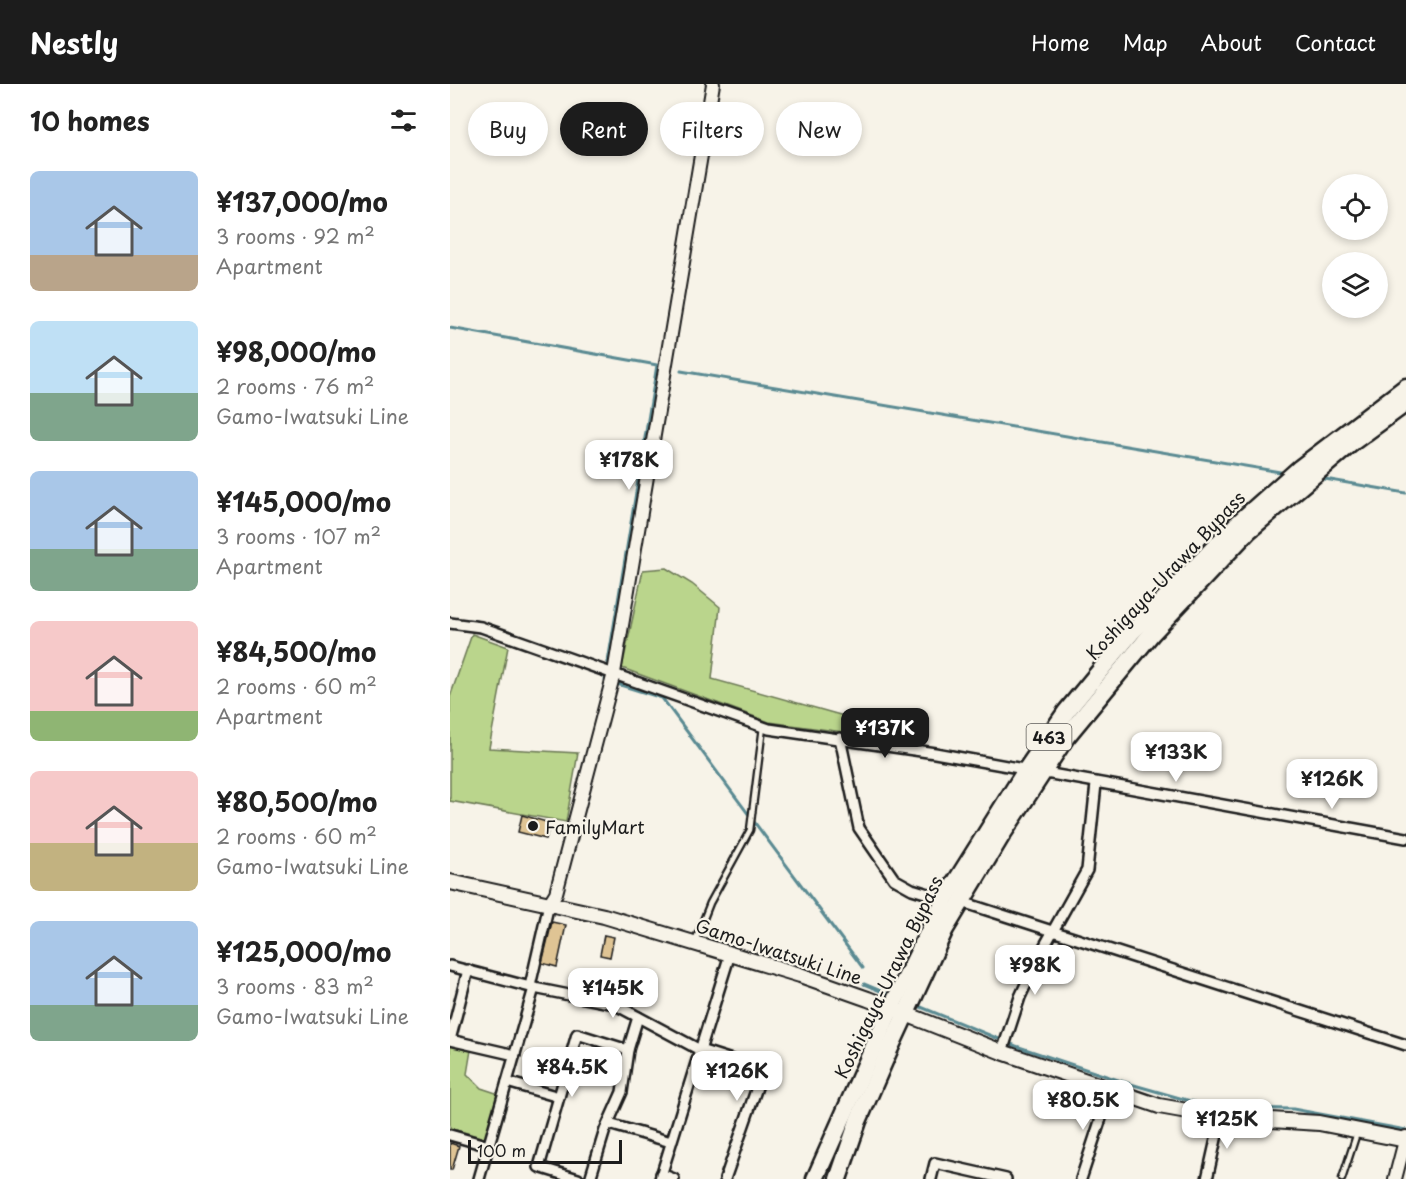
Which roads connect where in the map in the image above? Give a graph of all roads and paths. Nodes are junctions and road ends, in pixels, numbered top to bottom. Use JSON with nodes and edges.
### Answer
{"nodes":[{"id":1,"x":713,"y":84,"type":"edge"},
{"id":2,"x":1406,"y":387,"type":"edge"},
{"id":3,"x":1406,"y":403,"type":"edge"},
{"id":4,"x":450,"y":623,"type":"edge"},
{"id":5,"x":614,"y":673,"type":"junction"},
{"id":6,"x":763,"y":727,"type":"junction"},
{"id":7,"x":840,"y":738,"type":"junction"},
{"id":8,"x":1034,"y":771,"type":"junction"},
{"id":9,"x":1096,"y":784,"type":"junction"},
{"id":10,"x":1406,"y":838,"type":"edge"},
{"id":11,"x":450,"y":882,"type":"edge"},
{"id":12,"x":953,"y":900,"type":"junction"},
{"id":13,"x":549,"y":904,"type":"junction"},
{"id":14,"x":1050,"y":932,"type":"junction"},
{"id":15,"x":694,"y":943,"type":"junction"},
{"id":16,"x":730,"y":954,"type":"junction"},
{"id":17,"x":450,"y":966,"type":"edge"},
{"id":18,"x":468,"y":970,"type":"junction"},
{"id":19,"x":532,"y":987,"type":"junction"},
{"id":20,"x":898,"y":1010,"type":"junction"},
{"id":21,"x":638,"y":1017,"type":"junction"},
{"id":22,"x":1406,"y":1045,"type":"edge"},
{"id":23,"x":628,"y":1050,"type":"junction"},
{"id":24,"x":700,"y":1050,"type":"junction"},
{"id":25,"x":1002,"y":1052,"type":"junction"},
{"id":26,"x":515,"y":1055,"type":"junction"},
{"id":27,"x":507,"y":1082,"type":"junction"},
{"id":28,"x":1110,"y":1091,"type":"junction"},
{"id":29,"x":559,"y":1097,"type":"junction"},
{"id":30,"x":1221,"y":1117,"type":"junction"},
{"id":31,"x":609,"y":1124,"type":"junction"},
{"id":32,"x":1359,"y":1130,"type":"junction"},
{"id":33,"x":450,"y":1135,"type":"edge"},
{"id":34,"x":1406,"y":1139,"type":"edge"},
{"id":35,"x":671,"y":1142,"type":"junction"},
{"id":36,"x":489,"y":1146,"type":"junction"},
{"id":37,"x":660,"y":1177,"type":"edge"},
{"id":38,"x":991,"y":1177,"type":"edge"},
{"id":39,"x":479,"y":1179,"type":"edge"},
{"id":40,"x":578,"y":1179,"type":"edge"},
{"id":41,"x":590,"y":1179,"type":"edge"},
{"id":42,"x":674,"y":1179,"type":"edge"},
{"id":43,"x":724,"y":1179,"type":"edge"},
{"id":44,"x":814,"y":1179,"type":"edge"},
{"id":45,"x":838,"y":1179,"type":"edge"},
{"id":46,"x":931,"y":1179,"type":"edge"},
{"id":47,"x":1006,"y":1179,"type":"edge"},
{"id":48,"x":1081,"y":1179,"type":"edge"},
{"id":49,"x":1207,"y":1179,"type":"edge"},
{"id":50,"x":1342,"y":1179,"type":"edge"},
{"id":51,"x":1395,"y":1179,"type":"edge"}],
"edges":[{"from":1,"to":5,"type":"street"},
{"from":2,"to":8,"type":"highway","name":"Koshigaya-Urawa Bypass","number":"463"},
{"from":3,"to":8,"type":"highway","name":"Koshigaya-Urawa Bypass","number":"463"},
{"from":4,"to":5,"type":"street"},
{"from":5,"to":6,"type":"street"},
{"from":5,"to":13,"type":"street"},
{"from":6,"to":7,"type":"street"},
{"from":6,"to":15,"type":"lane"},
{"from":7,"to":8,"type":"street"},
{"from":7,"to":12,"type":"street"},
{"from":8,"to":9,"type":"street"},
{"from":8,"to":12,"type":"highway","name":"Koshigaya-Urawa Bypass","number":"463"},
{"from":9,"to":10,"type":"street"},
{"from":9,"to":14,"type":"street"},
{"from":11,"to":13,"type":"main road","name":"Gamo-Iwatsuki Line"},
{"from":12,"to":14,"type":"street"},
{"from":12,"to":20,"type":"highway","name":"Koshigaya-Urawa Bypass","number":"463"},
{"from":13,"to":15,"type":"main road","name":"Gamo-Iwatsuki Line"},
{"from":13,"to":19,"type":"street"},
{"from":14,"to":22,"type":"street"},
{"from":14,"to":25,"type":"street"},
{"from":15,"to":16,"type":"main road","name":"Gamo-Iwatsuki Line"},
{"from":16,"to":20,"type":"main road","name":"Gamo-Iwatsuki Line"},
{"from":16,"to":24,"type":"street"},
{"from":17,"to":18,"type":"street"},
{"from":18,"to":19,"type":"street"},
{"from":18,"to":26,"type":"street"},
{"from":19,"to":21,"type":"street"},
{"from":19,"to":26,"type":"street"},
{"from":20,"to":25,"type":"main road","name":"Gamo-Iwatsuki Line"},
{"from":20,"to":44,"type":"highway","name":"Koshigaya-Urawa Bypass","number":"463"},
{"from":20,"to":45,"type":"highway","name":"Koshigaya-Urawa Bypass","number":"463"},
{"from":21,"to":23,"type":"street"},
{"from":21,"to":24,"type":"street"},
{"from":23,"to":29,"type":"street"},
{"from":23,"to":31,"type":"street"},
{"from":24,"to":35,"type":"street"},
{"from":24,"to":43,"type":"street"},
{"from":25,"to":28,"type":"main road","name":"Gamo-Iwatsuki Line"},
{"from":26,"to":27,"type":"street"},
{"from":27,"to":29,"type":"street"},
{"from":27,"to":36,"type":"street"},
{"from":28,"to":30,"type":"main road","name":"Gamo-Iwatsuki Line"},
{"from":28,"to":48,"type":"street"},
{"from":29,"to":40,"type":"street"},
{"from":30,"to":32,"type":"main road","name":"Gamo-Iwatsuki Line"},
{"from":30,"to":49,"type":"street"},
{"from":31,"to":35,"type":"street"},
{"from":31,"to":41,"type":"street"},
{"from":32,"to":34,"type":"main road","name":"Gamo-Iwatsuki Line"},
{"from":32,"to":50,"type":"lane"},
{"from":33,"to":36,"type":"street"},
{"from":34,"to":51,"type":"street"},
{"from":35,"to":37,"type":"street"},
{"from":36,"to":39,"type":"street"},
{"from":37,"to":42,"type":"street"},
{"from":38,"to":46,"type":"street"},
{"from":38,"to":47,"type":"street"}]}
